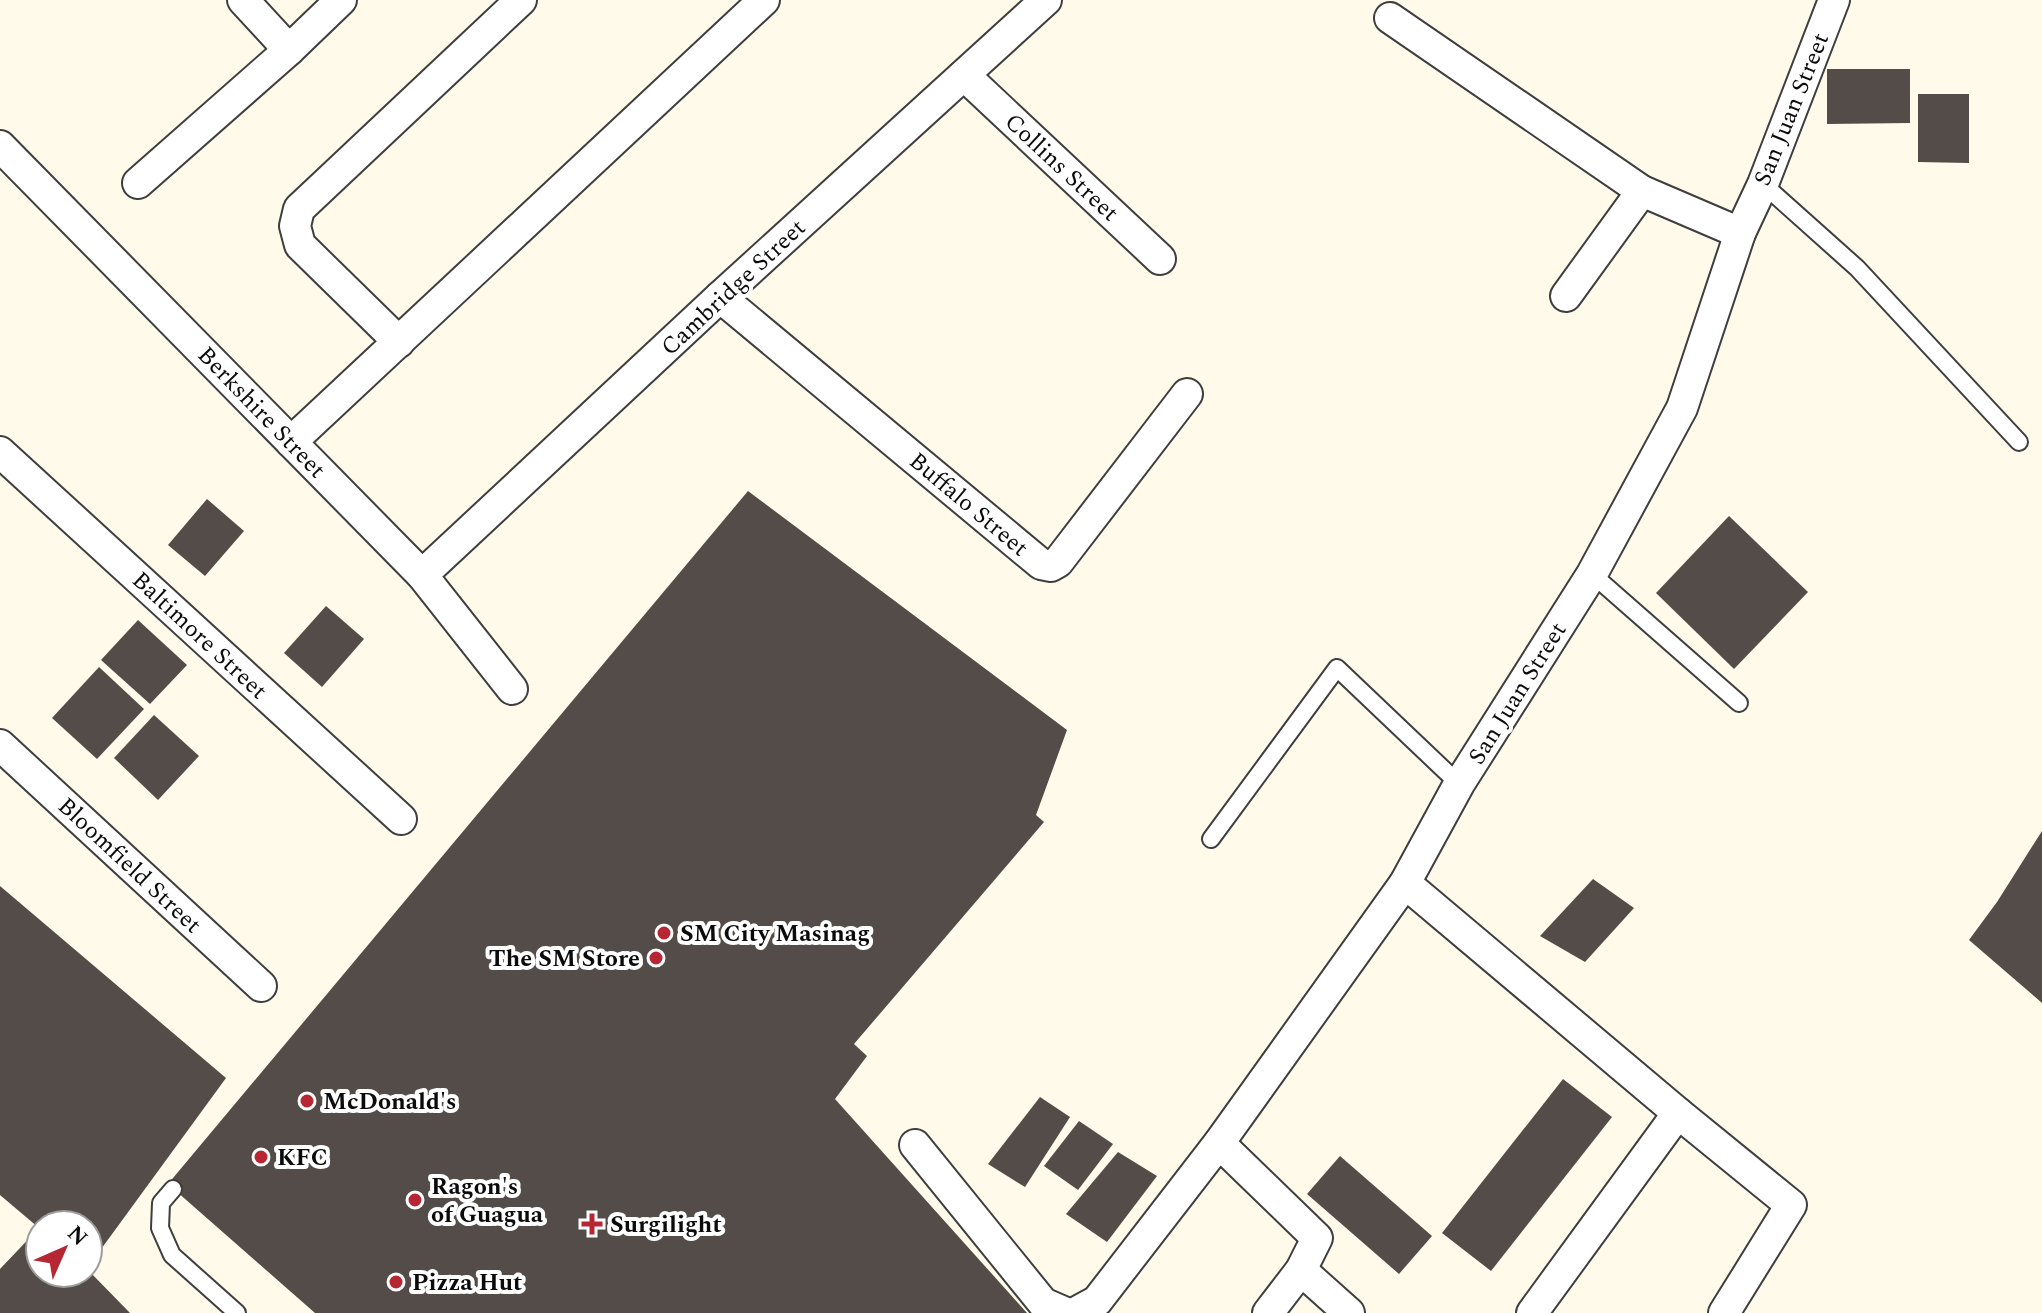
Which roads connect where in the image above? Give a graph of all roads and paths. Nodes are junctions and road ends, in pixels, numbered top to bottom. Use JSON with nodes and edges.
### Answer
{"nodes":[{"id":1,"x":243,"y":0,"type":"edge"},
{"id":2,"x":341,"y":0,"type":"edge"},
{"id":3,"x":521,"y":0,"type":"edge"},
{"id":4,"x":764,"y":0,"type":"edge"},
{"id":5,"x":1046,"y":0,"type":"edge"},
{"id":6,"x":1834,"y":0,"type":"edge"},
{"id":7,"x":1390,"y":18,"type":"dead end"},
{"id":8,"x":289,"y":50,"type":"junction"},
{"id":9,"x":964,"y":75,"type":"junction"},
{"id":10,"x":0,"y":146,"type":"edge"},
{"id":11,"x":138,"y":183,"type":"dead end"},
{"id":12,"x":1763,"y":184,"type":"junction"},
{"id":13,"x":1642,"y":191,"type":"junction"},
{"id":14,"x":1740,"y":233,"type":"junction"},
{"id":15,"x":1160,"y":259,"type":"dead end"},
{"id":16,"x":1566,"y":296,"type":"dead end"},
{"id":17,"x":720,"y":297,"type":"junction"},
{"id":18,"x":399,"y":342,"type":"junction"},
{"id":19,"x":1187,"y":394,"type":"dead end"},
{"id":20,"x":291,"y":442,"type":"junction"},
{"id":21,"x":2019,"y":442,"type":"dead end"},
{"id":22,"x":0,"y":452,"type":"edge"},
{"id":23,"x":1592,"y":574,"type":"junction"},
{"id":24,"x":422,"y":575,"type":"junction"},
{"id":25,"x":512,"y":689,"type":"dead end"},
{"id":26,"x":1739,"y":703,"type":"dead end"},
{"id":27,"x":0,"y":745,"type":"edge"},
{"id":28,"x":1459,"y":784,"type":"junction"},
{"id":29,"x":401,"y":819,"type":"dead end"},
{"id":30,"x":1211,"y":839,"type":"dead end"},
{"id":31,"x":1405,"y":883,"type":"junction"},
{"id":32,"x":261,"y":986,"type":"dead end"},
{"id":33,"x":1678,"y":1113,"type":"junction"},
{"id":34,"x":1219,"y":1143,"type":"junction"},
{"id":35,"x":915,"y":1145,"type":"dead end"},
{"id":36,"x":173,"y":1189,"type":"dead end"},
{"id":37,"x":1301,"y":1270,"type":"junction"},
{"id":38,"x":237,"y":1313,"type":"edge"},
{"id":39,"x":1066,"y":1313,"type":"edge"},
{"id":40,"x":1075,"y":1313,"type":"edge"},
{"id":41,"x":1268,"y":1313,"type":"edge"},
{"id":42,"x":1349,"y":1313,"type":"edge"},
{"id":43,"x":1532,"y":1313,"type":"edge"},
{"id":44,"x":1724,"y":1313,"type":"edge"}],
"edges":[{"from":1,"to":8,"type":"street"},
{"from":2,"to":8,"type":"street"},
{"from":3,"to":18,"type":"street"},
{"from":4,"to":18,"type":"street"},
{"from":5,"to":9,"type":"street","name":"Cambridge Street"},
{"from":6,"to":12,"type":"street","name":"San Juan Street"},
{"from":7,"to":13,"type":"street"},
{"from":8,"to":11,"type":"street"},
{"from":9,"to":15,"type":"street","name":"Collins Street"},
{"from":9,"to":17,"type":"street","name":"Cambridge Street"},
{"from":10,"to":20,"type":"street","name":"Berkshire Street"},
{"from":12,"to":14,"type":"street","name":"San Juan Street"},
{"from":12,"to":21,"type":"lane"},
{"from":13,"to":14,"type":"street"},
{"from":13,"to":16,"type":"street"},
{"from":14,"to":23,"type":"street","name":"San Juan Street"},
{"from":17,"to":19,"type":"street","name":"Buffalo Street"},
{"from":17,"to":24,"type":"street","name":"Cambridge Street"},
{"from":18,"to":20,"type":"street"},
{"from":20,"to":24,"type":"street","name":"Berkshire Street"},
{"from":22,"to":29,"type":"street","name":"Baltimore Street"},
{"from":23,"to":26,"type":"lane"},
{"from":23,"to":28,"type":"street","name":"San Juan Street"},
{"from":24,"to":25,"type":"street","name":"Berkshire Street"},
{"from":27,"to":32,"type":"street","name":"Bloomfield Street"},
{"from":28,"to":30,"type":"lane"},
{"from":28,"to":31,"type":"street","name":"San Juan Street"},
{"from":31,"to":33,"type":"street"},
{"from":31,"to":34,"type":"street","name":"San Juan Street"},
{"from":33,"to":43,"type":"street"},
{"from":33,"to":44,"type":"street"},
{"from":34,"to":37,"type":"street"},
{"from":34,"to":40,"type":"street","name":"San Juan Street"},
{"from":35,"to":39,"type":"street"},
{"from":36,"to":38,"type":"lane"},
{"from":37,"to":41,"type":"street"},
{"from":37,"to":42,"type":"street"}]}
